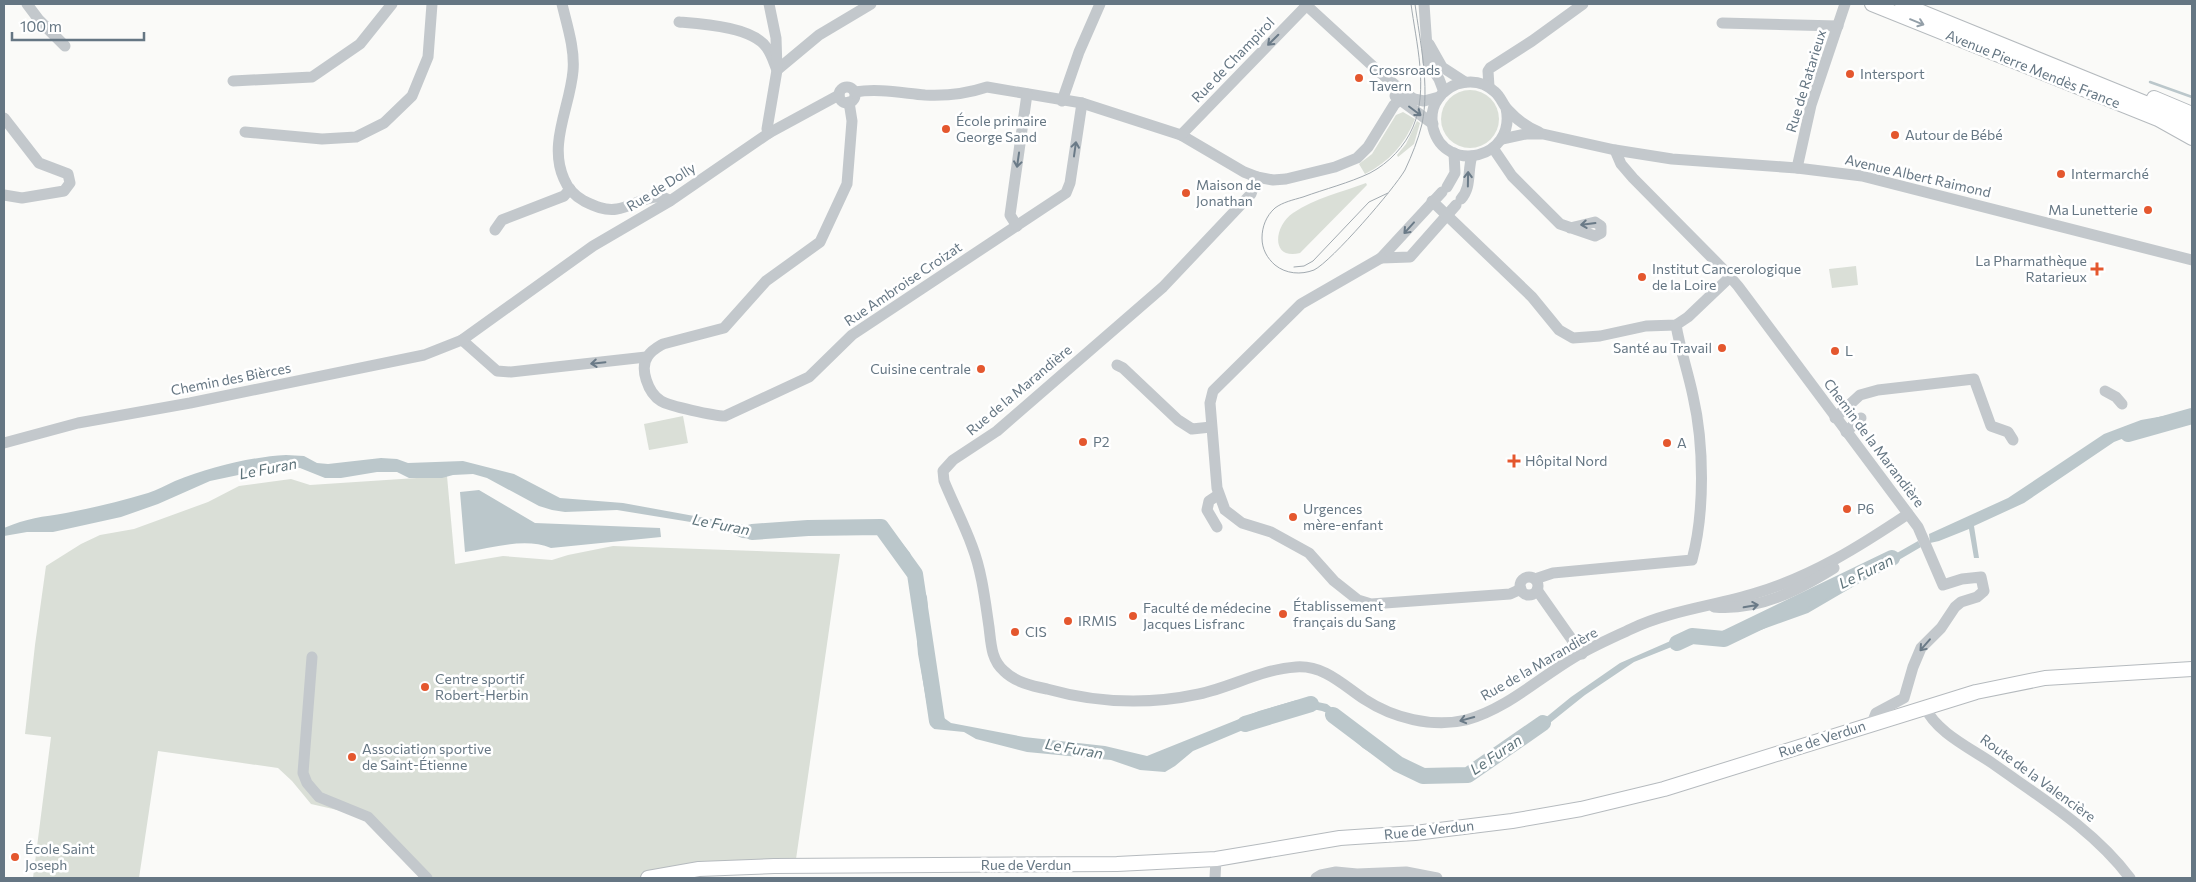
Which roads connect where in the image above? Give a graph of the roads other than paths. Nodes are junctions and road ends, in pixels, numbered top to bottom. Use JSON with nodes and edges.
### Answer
{"nodes":[{"id":1,"x":27,"y":4,"type":"edge"},
{"id":2,"x":392,"y":4,"type":"edge"},
{"id":3,"x":432,"y":4,"type":"edge"},
{"id":4,"x":562,"y":4,"type":"edge"},
{"id":5,"x":769,"y":4,"type":"edge"},
{"id":6,"x":871,"y":4,"type":"edge"},
{"id":7,"x":1100,"y":4,"type":"edge"},
{"id":8,"x":1424,"y":4,"type":"edge"},
{"id":9,"x":1583,"y":4,"type":"edge"},
{"id":10,"x":1845,"y":4,"type":"edge"},
{"id":11,"x":1872,"y":4,"type":"edge"},
{"id":12,"x":1902,"y":4,"type":"edge"},
{"id":13,"x":1306,"y":5,"type":"edge"},
{"id":14,"x":679,"y":22,"type":"dead end"},
{"id":15,"x":1722,"y":23,"type":"dead end"},
{"id":16,"x":1838,"y":26,"type":"junction"},
{"id":17,"x":1974,"y":33,"type":"junction"},
{"id":18,"x":1428,"y":42,"type":"junction"},
{"id":19,"x":65,"y":46,"type":"dead end"},
{"id":20,"x":777,"y":70,"type":"junction"},
{"id":21,"x":233,"y":80,"type":"dead end"},
{"id":22,"x":1465,"y":82,"type":"junction"},
{"id":23,"x":1484,"y":85,"type":"junction"},
{"id":24,"x":1027,"y":94,"type":"junction"},
{"id":25,"x":1441,"y":95,"type":"junction"},
{"id":26,"x":852,"y":97,"type":"junction"},
{"id":27,"x":1403,"y":97,"type":"junction"},
{"id":28,"x":1062,"y":101,"type":"junction"},
{"id":29,"x":1082,"y":103,"type":"junction"},
{"id":30,"x":1506,"y":108,"type":"junction"},
{"id":31,"x":2192,"y":114,"type":"edge"},
{"id":32,"x":4,"y":118,"type":"edge"},
{"id":33,"x":1432,"y":124,"type":"junction"},
{"id":34,"x":2192,"y":126,"type":"edge"},
{"id":35,"x":245,"y":132,"type":"dead end"},
{"id":36,"x":769,"y":133,"type":"junction"},
{"id":37,"x":1543,"y":134,"type":"junction"},
{"id":38,"x":1181,"y":135,"type":"junction"},
{"id":39,"x":2192,"y":138,"type":"edge"},
{"id":40,"x":1502,"y":139,"type":"junction"},
{"id":41,"x":1493,"y":148,"type":"junction"},
{"id":42,"x":1615,"y":150,"type":"junction"},
{"id":43,"x":1454,"y":153,"type":"junction"},
{"id":44,"x":1472,"y":156,"type":"junction"},
{"id":45,"x":1797,"y":168,"type":"junction"},
{"id":46,"x":1257,"y":178,"type":"junction"},
{"id":47,"x":570,"y":189,"type":"junction"},
{"id":48,"x":4,"y":195,"type":"edge"},
{"id":49,"x":670,"y":201,"type":"junction"},
{"id":50,"x":1432,"y":201,"type":"junction"},
{"id":51,"x":1447,"y":216,"type":"junction"},
{"id":52,"x":1017,"y":226,"type":"junction"},
{"id":53,"x":1570,"y":228,"type":"dead end"},
{"id":54,"x":495,"y":230,"type":"dead end"},
{"id":55,"x":1382,"y":258,"type":"junction"},
{"id":56,"x":2192,"y":260,"type":"edge"},
{"id":57,"x":1730,"y":277,"type":"junction"},
{"id":58,"x":1676,"y":325,"type":"junction"},
{"id":59,"x":462,"y":340,"type":"junction"},
{"id":60,"x":646,"y":357,"type":"junction"},
{"id":61,"x":1117,"y":366,"type":"dead end"},
{"id":62,"x":2105,"y":391,"type":"dead end"},
{"id":63,"x":2122,"y":404,"type":"dead end"},
{"id":64,"x":1835,"y":418,"type":"junction"},
{"id":65,"x":1861,"y":418,"type":"dead end"},
{"id":66,"x":1211,"y":427,"type":"junction"},
{"id":67,"x":1846,"y":432,"type":"junction"},
{"id":68,"x":2013,"y":440,"type":"dead end"},
{"id":69,"x":4,"y":443,"type":"edge"},
{"id":70,"x":1218,"y":496,"type":"junction"},
{"id":71,"x":1909,"y":515,"type":"junction"},
{"id":72,"x":1217,"y":526,"type":"dead end"},
{"id":73,"x":1536,"y":584,"type":"junction"},
{"id":74,"x":1582,"y":654,"type":"junction"},
{"id":75,"x":312,"y":657,"type":"dead end"},
{"id":76,"x":2192,"y":669,"type":"edge"},
{"id":77,"x":1925,"y":707,"type":"junction"},
{"id":78,"x":1872,"y":723,"type":"junction"},
{"id":79,"x":1216,"y":859,"type":"junction"},
{"id":80,"x":1356,"y":876,"type":"edge"},
{"id":81,"x":427,"y":878,"type":"edge"},
{"id":82,"x":648,"y":878,"type":"edge"},
{"id":83,"x":1216,"y":878,"type":"edge"},
{"id":84,"x":1316,"y":878,"type":"edge"},
{"id":85,"x":1437,"y":878,"type":"edge"},
{"id":86,"x":2130,"y":878,"type":"edge"}],
"edges":[{"from":1,"to":19,"type":"street"},
{"from":2,"to":21,"type":"street"},
{"from":3,"to":35,"type":"street"},
{"from":4,"to":47,"type":"street"},
{"from":5,"to":20,"type":"street"},
{"from":6,"to":20,"type":"street"},
{"from":7,"to":28,"type":"street"},
{"from":8,"to":18,"type":"street"},
{"from":9,"to":23,"type":"street"},
{"from":10,"to":16,"type":"street","name":"Rue de Ratarieux"},
{"from":11,"to":39,"type":"main road","name":"Avenue Pierre Mendès France","one_way":true},
{"from":12,"to":17,"type":"main road","name":"Avenue Pierre Mendès France"},
{"from":13,"to":27,"type":"street"},
{"from":13,"to":38,"type":"street","name":"Rue de Champirol","one_way":true},
{"from":14,"to":20,"type":"street"},
{"from":15,"to":16,"type":"street"},
{"from":16,"to":45,"type":"street","name":"Rue de Ratarieux"},
{"from":17,"to":31,"type":"main road"},
{"from":17,"to":34,"type":"main road","name":"Avenue Pierre Mendès France"},
{"from":18,"to":22,"type":"street"},
{"from":18,"to":25,"type":"street"},
{"from":20,"to":36,"type":"street"},
{"from":22,"to":23,"type":"street"},
{"from":22,"to":25,"type":"street"},
{"from":23,"to":30,"type":"street"},
{"from":24,"to":26,"type":"street"},
{"from":24,"to":28,"type":"street"},
{"from":24,"to":52,"type":"street","one_way":true},
{"from":25,"to":27,"type":"street"},
{"from":25,"to":33,"type":"street"},
{"from":26,"to":36,"type":"street","name":"Rue de Dolly"},
{"from":26,"to":60,"type":"street"},
{"from":27,"to":33,"type":"street","one_way":true},
{"from":27,"to":46,"type":"street"},
{"from":28,"to":29,"type":"street"},
{"from":29,"to":38,"type":"street"},
{"from":52,"to":29,"type":"street","name":"Rue Ambroise Croizat","one_way":true},
{"from":30,"to":37,"type":"street","name":"Avenue Albert Raimond"},
{"from":30,"to":40,"type":"street"},
{"from":32,"to":48,"type":"street"},
{"from":33,"to":43,"type":"street"},
{"from":36,"to":49,"type":"street","name":"Rue de Dolly"},
{"from":37,"to":40,"type":"street","name":"Avenue Albert Raimond"},
{"from":37,"to":42,"type":"street","name":"Avenue Albert Raimond"},
{"from":38,"to":46,"type":"street"},
{"from":40,"to":41,"type":"street"},
{"from":41,"to":44,"type":"street"},
{"from":41,"to":53,"type":"street"},
{"from":42,"to":45,"type":"street","name":"Avenue Albert Raimond"},
{"from":42,"to":57,"type":"street","name":"Chemin de la Marandière"},
{"from":43,"to":44,"type":"street"},
{"from":43,"to":50,"type":"street"},
{"from":51,"to":44,"type":"street","one_way":true},
{"from":45,"to":56,"type":"street","name":"Avenue Albert Raimond"},
{"from":74,"to":46,"type":"street","name":"Rue de la Marandière","one_way":true},
{"from":47,"to":49,"type":"street"},
{"from":47,"to":54,"type":"street"},
{"from":49,"to":59,"type":"street","name":"Rue de Dolly"},
{"from":50,"to":51,"type":"street"},
{"from":50,"to":55,"type":"street","one_way":true},
{"from":51,"to":55,"type":"street"},
{"from":51,"to":58,"type":"street"},
{"from":52,"to":60,"type":"street","name":"Rue Ambroise Croizat"},
{"from":55,"to":66,"type":"street"},
{"from":57,"to":58,"type":"street"},
{"from":57,"to":64,"type":"street","name":"Chemin de la Marandière"},
{"from":58,"to":73,"type":"street"},
{"from":60,"to":59,"type":"street","one_way":true},
{"from":59,"to":69,"type":"street","name":"Chemin des Bièrces"},
{"from":61,"to":66,"type":"street"},
{"from":62,"to":63,"type":"street"},
{"from":64,"to":67,"type":"street","name":"Chemin de la Marandière"},
{"from":64,"to":68,"type":"street"},
{"from":65,"to":67,"type":"street"},
{"from":66,"to":70,"type":"street"},
{"from":67,"to":71,"type":"street","name":"Chemin de la Marandière"},
{"from":70,"to":72,"type":"street"},
{"from":70,"to":73,"type":"street"},
{"from":71,"to":74,"type":"street","name":"Rue de la Marandière"},
{"from":71,"to":78,"type":"street","name":"Chemin de la Marandière","one_way":true},
{"from":73,"to":74,"type":"street"},
{"from":75,"to":81,"type":"street"},
{"from":76,"to":77,"type":"main road","name":"Rue de Verdun"},
{"from":77,"to":78,"type":"main road","name":"Rue de Verdun"},
{"from":77,"to":86,"type":"street","name":"Route de la Valencière"},
{"from":78,"to":79,"type":"main road","name":"Rue de Verdun"},
{"from":79,"to":82,"type":"main road","name":"Rue de Verdun"},
{"from":79,"to":83,"type":"street"},
{"from":80,"to":84,"type":"street"},
{"from":80,"to":85,"type":"street"}]}
